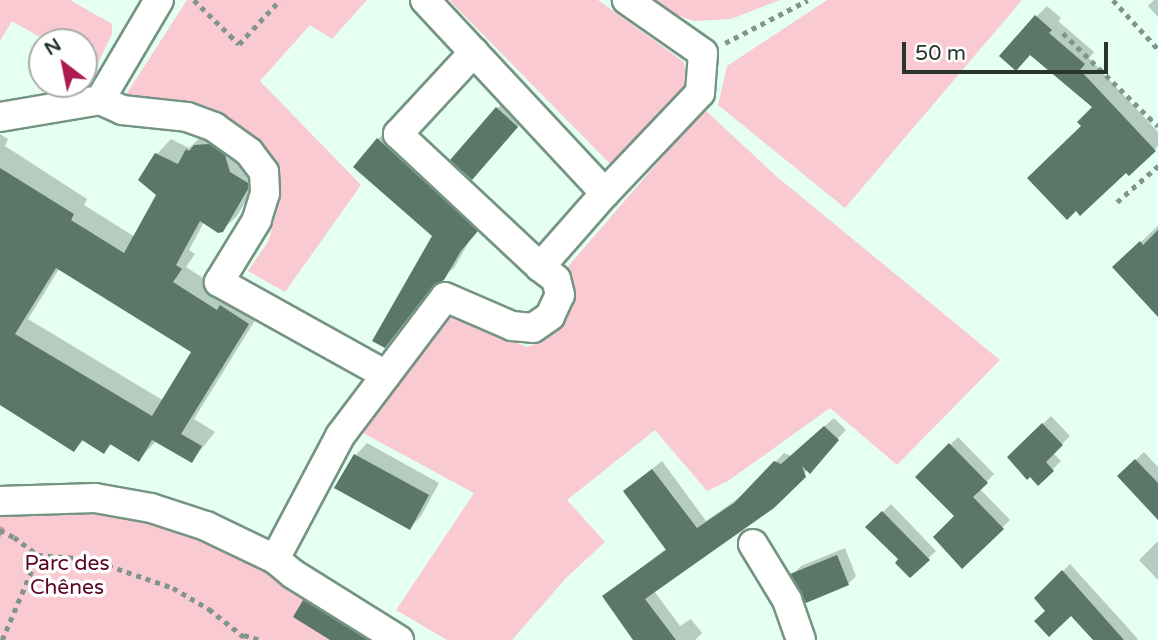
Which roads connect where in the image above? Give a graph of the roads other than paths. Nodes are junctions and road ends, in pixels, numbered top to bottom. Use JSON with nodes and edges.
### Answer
{"nodes":[{"id":1,"x":159,"y":0,"type":"edge"},
{"id":2,"x":425,"y":0,"type":"edge"},
{"id":3,"x":626,"y":0,"type":"edge"},
{"id":4,"x":474,"y":52,"type":"junction"},
{"id":5,"x":100,"y":100,"type":"junction"},
{"id":6,"x":0,"y":117,"type":"edge"},
{"id":7,"x":605,"y":193,"type":"junction"},
{"id":8,"x":541,"y":267,"type":"junction"},
{"id":9,"x":386,"y":375,"type":"junction"},
{"id":10,"x":0,"y":501,"type":"edge"},
{"id":11,"x":754,"y":544,"type":"dead end"},
{"id":12,"x":275,"y":559,"type":"junction"},
{"id":13,"x":398,"y":640,"type":"edge"},
{"id":14,"x":801,"y":640,"type":"edge"}],
"edges":[{"from":1,"to":5,"type":"street"},
{"from":2,"to":4,"type":"street"},
{"from":3,"to":7,"type":"street"},
{"from":4,"to":7,"type":"street"},
{"from":4,"to":8,"type":"street"},
{"from":5,"to":6,"type":"street"},
{"from":5,"to":9,"type":"street"},
{"from":7,"to":8,"type":"street"},
{"from":8,"to":9,"type":"street"},
{"from":9,"to":12,"type":"street"},
{"from":10,"to":12,"type":"street"},
{"from":11,"to":14,"type":"street"},
{"from":12,"to":13,"type":"street"}]}
